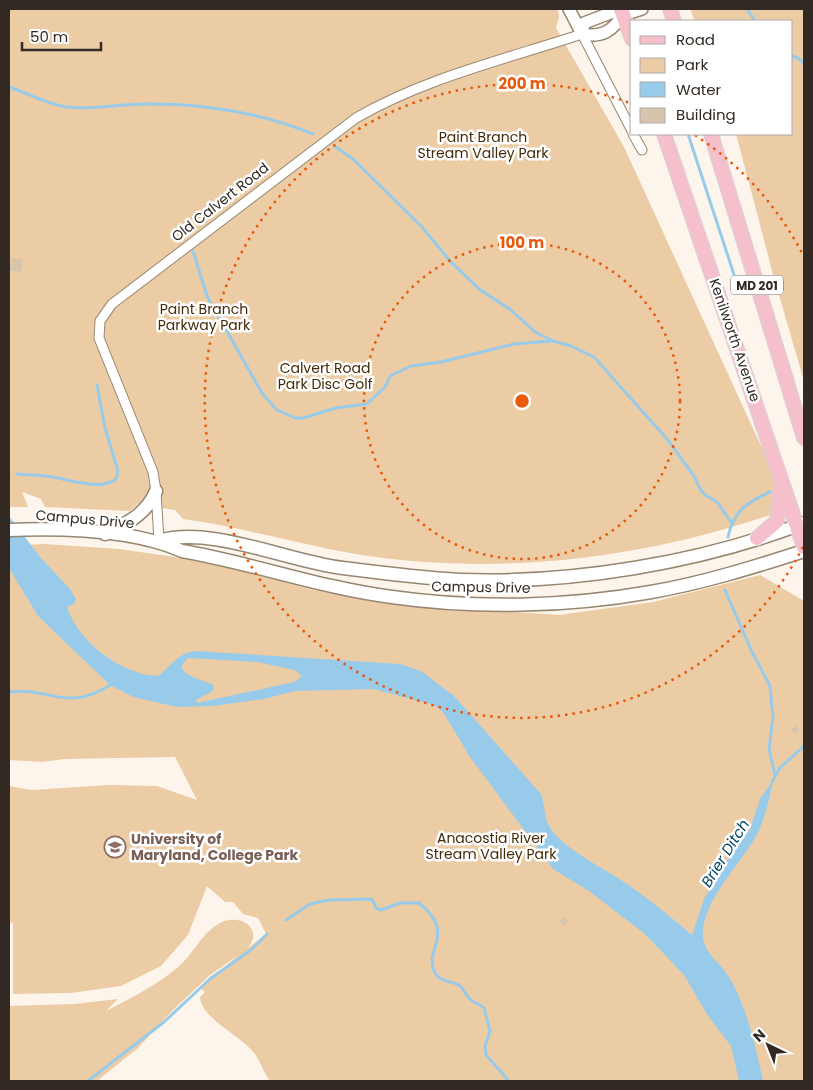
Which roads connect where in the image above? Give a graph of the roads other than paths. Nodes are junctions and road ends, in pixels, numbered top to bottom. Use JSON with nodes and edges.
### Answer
{"nodes":[{"id":1,"x":569,"y":9,"type":"edge"},
{"id":2,"x":642,"y":9,"type":"edge"},
{"id":3,"x":622,"y":12,"type":"edge"},
{"id":4,"x":582,"y":34,"type":"junction"},
{"id":5,"x":630,"y":34,"type":"edge"},
{"id":6,"x":630,"y":128,"type":"edge"},
{"id":7,"x":634,"y":135,"type":"edge"},
{"id":8,"x":664,"y":135,"type":"edge"},
{"id":9,"x":711,"y":135,"type":"edge"},
{"id":10,"x":642,"y":150,"type":"dead end"},
{"id":11,"x":804,"y":438,"type":"edge"},
{"id":12,"x":782,"y":477,"type":"junction"},
{"id":13,"x":156,"y":491,"type":"junction"},
{"id":14,"x":801,"y":524,"type":"edge"},
{"id":15,"x":9,"y":530,"type":"edge"},
{"id":16,"x":105,"y":534,"type":"junction"},
{"id":17,"x":757,"y":538,"type":"junction"},
{"id":18,"x":159,"y":541,"type":"junction"},
{"id":19,"x":804,"y":547,"type":"edge"},
{"id":20,"x":804,"y":552,"type":"edge"}],
"edges":[{"from":1,"to":4,"type":"street"},
{"from":2,"to":3,"type":"street","name":"Old Calvert Road"},
{"from":3,"to":4,"type":"street","name":"Old Calvert Road"},
{"from":3,"to":5,"type":"main road"},
{"from":4,"to":6,"type":"street"},
{"from":4,"to":13,"type":"street","name":"Old Calvert Road"},
{"from":7,"to":10,"type":"street"},
{"from":8,"to":12,"type":"main road","name":"Kenilworth Avenue","number":"MD 201"},
{"from":9,"to":11,"type":"main road","number":"MD 201"},
{"from":12,"to":14,"type":"main road","name":"Kenilworth Avenue","number":"MD 201"},
{"from":12,"to":17,"type":"main road"},
{"from":13,"to":16,"type":"main road"},
{"from":13,"to":18,"type":"street","name":"Old Calvert Road"},
{"from":14,"to":17,"type":"main road","name":"Campus Drive"},
{"from":14,"to":19,"type":"main road","name":"Kenilworth Avenue","number":"MD 201"},
{"from":15,"to":16,"type":"main road","name":"Campus Drive"},
{"from":16,"to":18,"type":"main road","name":"Campus Drive"},
{"from":17,"to":18,"type":"main road","name":"Campus Drive"},
{"from":18,"to":20,"type":"main road","name":"Campus Drive"}]}
